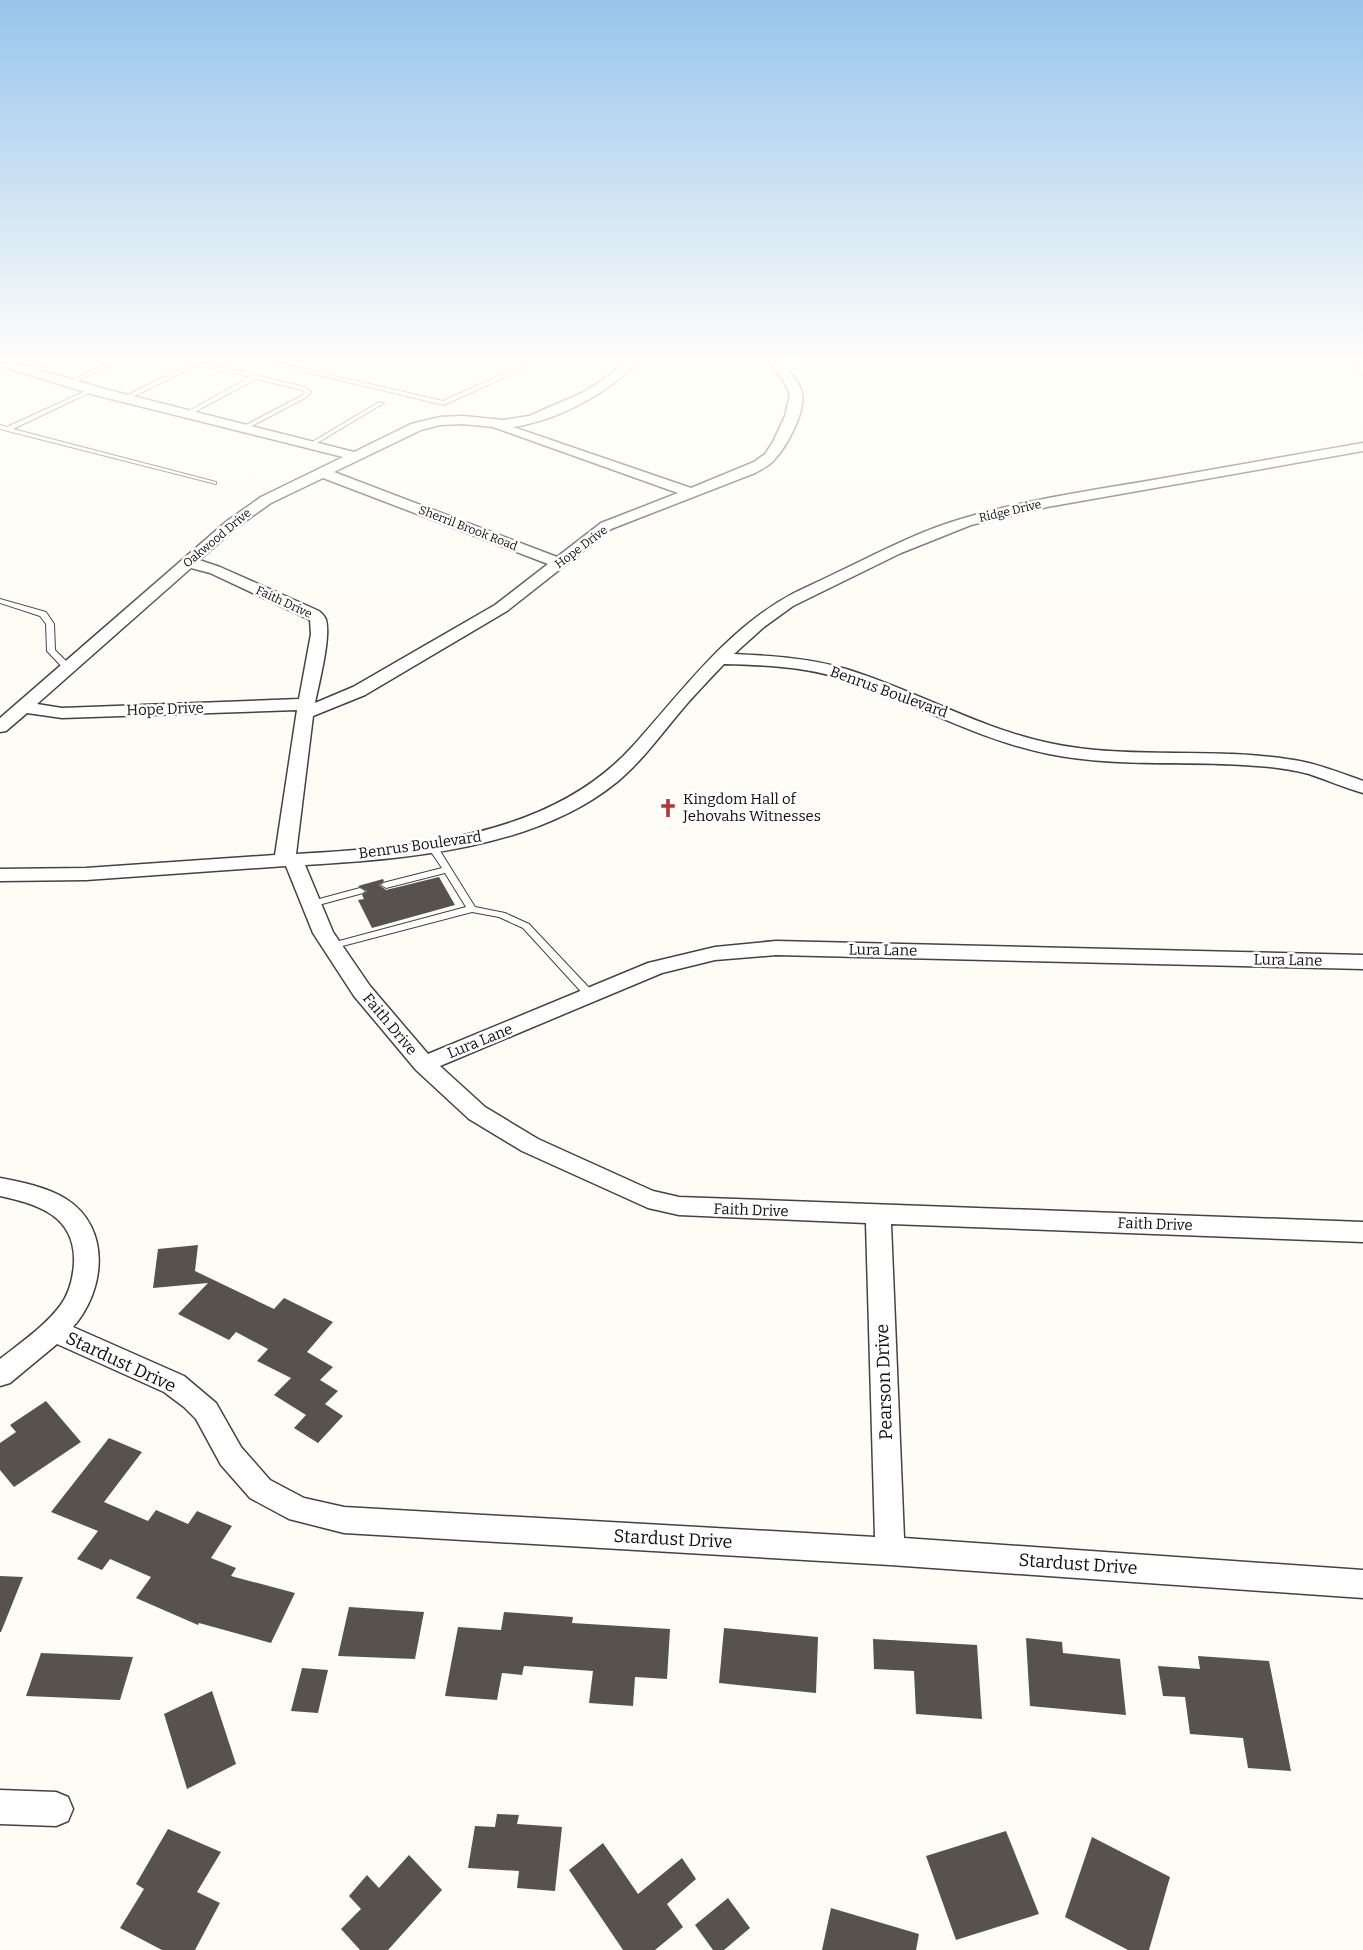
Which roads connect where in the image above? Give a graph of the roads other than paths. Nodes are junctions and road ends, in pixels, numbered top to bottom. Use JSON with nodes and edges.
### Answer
{"nodes":[{"id":1,"x":86,"y":450,"type":"edge"},
{"id":2,"x":330,"y":450,"type":"edge"},
{"id":3,"x":367,"y":450,"type":"edge"},
{"id":4,"x":565,"y":450,"type":"edge"},
{"id":5,"x":774,"y":450,"type":"edge"},
{"id":6,"x":1346,"y":450,"type":"edge"},
{"id":7,"x":354,"y":456,"type":"junction"},
{"id":8,"x":322,"y":472,"type":"junction"},
{"id":9,"x":214,"y":484,"type":"dead end"},
{"id":10,"x":690,"y":493,"type":"junction"},
{"id":11,"x":189,"y":562,"type":"junction"},
{"id":12,"x":559,"y":563,"type":"junction"},
{"id":13,"x":0,"y":601,"type":"edge"},
{"id":14,"x":19,"y":606,"type":"junction"},
{"id":15,"x":0,"y":608,"type":"edge"},
{"id":16,"x":720,"y":659,"type":"junction"},
{"id":17,"x":68,"y":668,"type":"junction"},
{"id":18,"x":23,"y":707,"type":"junction"},
{"id":19,"x":306,"y":708,"type":"junction"},
{"id":20,"x":0,"y":727,"type":"edge"},
{"id":21,"x":1363,"y":787,"type":"edge"},
{"id":22,"x":432,"y":846,"type":"junction"},
{"id":23,"x":288,"y":859,"type":"junction"},
{"id":24,"x":447,"y":870,"type":"junction"},
{"id":25,"x":0,"y":875,"type":"edge"},
{"id":26,"x":386,"y":885,"type":"dead end"},
{"id":27,"x":360,"y":891,"type":"dead end"},
{"id":28,"x":311,"y":904,"type":"junction"},
{"id":29,"x":472,"y":909,"type":"junction"},
{"id":30,"x":331,"y":946,"type":"junction"},
{"id":31,"x":1363,"y":962,"type":"edge"},
{"id":32,"x":590,"y":995,"type":"junction"},
{"id":33,"x":424,"y":1064,"type":"junction"},
{"id":34,"x":0,"y":1187,"type":"edge"},
{"id":35,"x":878,"y":1214,"type":"junction"},
{"id":36,"x":1363,"y":1232,"type":"edge"},
{"id":37,"x":52,"y":1330,"type":"junction"},
{"id":38,"x":0,"y":1375,"type":"edge"},
{"id":39,"x":890,"y":1551,"type":"junction"},
{"id":40,"x":1363,"y":1584,"type":"edge"},
{"id":41,"x":0,"y":1807,"type":"edge"},
{"id":42,"x":56,"y":1809,"type":"dead end"}],
"edges":[{"from":1,"to":9,"type":"lane"},
{"from":2,"to":7,"type":"street"},
{"from":3,"to":7,"type":"street","name":"Oakwood Drive"},
{"from":4,"to":10,"type":"street"},
{"from":5,"to":10,"type":"street","name":"Hope Drive"},
{"from":6,"to":16,"type":"street","name":"Ridge Drive"},
{"from":7,"to":8,"type":"street","name":"Oakwood Drive"},
{"from":8,"to":11,"type":"street","name":"Oakwood Drive"},
{"from":8,"to":12,"type":"street","name":"Sherril Brook Road"},
{"from":10,"to":12,"type":"street","name":"Hope Drive"},
{"from":11,"to":17,"type":"street","name":"Oakwood Drive"},
{"from":11,"to":19,"type":"street","name":"Faith Drive"},
{"from":12,"to":19,"type":"street","name":"Hope Drive"},
{"from":13,"to":14,"type":"lane"},
{"from":14,"to":15,"type":"lane"},
{"from":14,"to":17,"type":"lane"},
{"from":16,"to":21,"type":"street","name":"Benrus Boulevard"},
{"from":16,"to":22,"type":"street","name":"Benrus Boulevard"},
{"from":17,"to":18,"type":"street","name":"Oakwood Drive"},
{"from":18,"to":19,"type":"street","name":"Hope Drive"},
{"from":18,"to":20,"type":"street","name":"Oakwood Drive"},
{"from":19,"to":23,"type":"street","name":"Faith Drive"},
{"from":22,"to":23,"type":"street","name":"Benrus Boulevard"},
{"from":22,"to":24,"type":"lane"},
{"from":23,"to":25,"type":"street","name":"Benrus Boulevard"},
{"from":23,"to":28,"type":"street","name":"Faith Drive"},
{"from":24,"to":26,"type":"lane"},
{"from":24,"to":29,"type":"lane"},
{"from":27,"to":28,"type":"lane"},
{"from":28,"to":30,"type":"street","name":"Faith Drive"},
{"from":29,"to":30,"type":"lane"},
{"from":29,"to":32,"type":"lane"},
{"from":30,"to":33,"type":"street","name":"Faith Drive"},
{"from":31,"to":32,"type":"street","name":"Lura Lane"},
{"from":32,"to":33,"type":"street","name":"Lura Lane"},
{"from":33,"to":35,"type":"street","name":"Faith Drive"},
{"from":34,"to":37,"type":"street"},
{"from":35,"to":36,"type":"street","name":"Faith Drive"},
{"from":35,"to":39,"type":"street","name":"Pearson Drive"},
{"from":37,"to":38,"type":"street"},
{"from":37,"to":39,"type":"street","name":"Stardust Drive"},
{"from":39,"to":40,"type":"street","name":"Stardust Drive"},
{"from":41,"to":42,"type":"street"}]}
